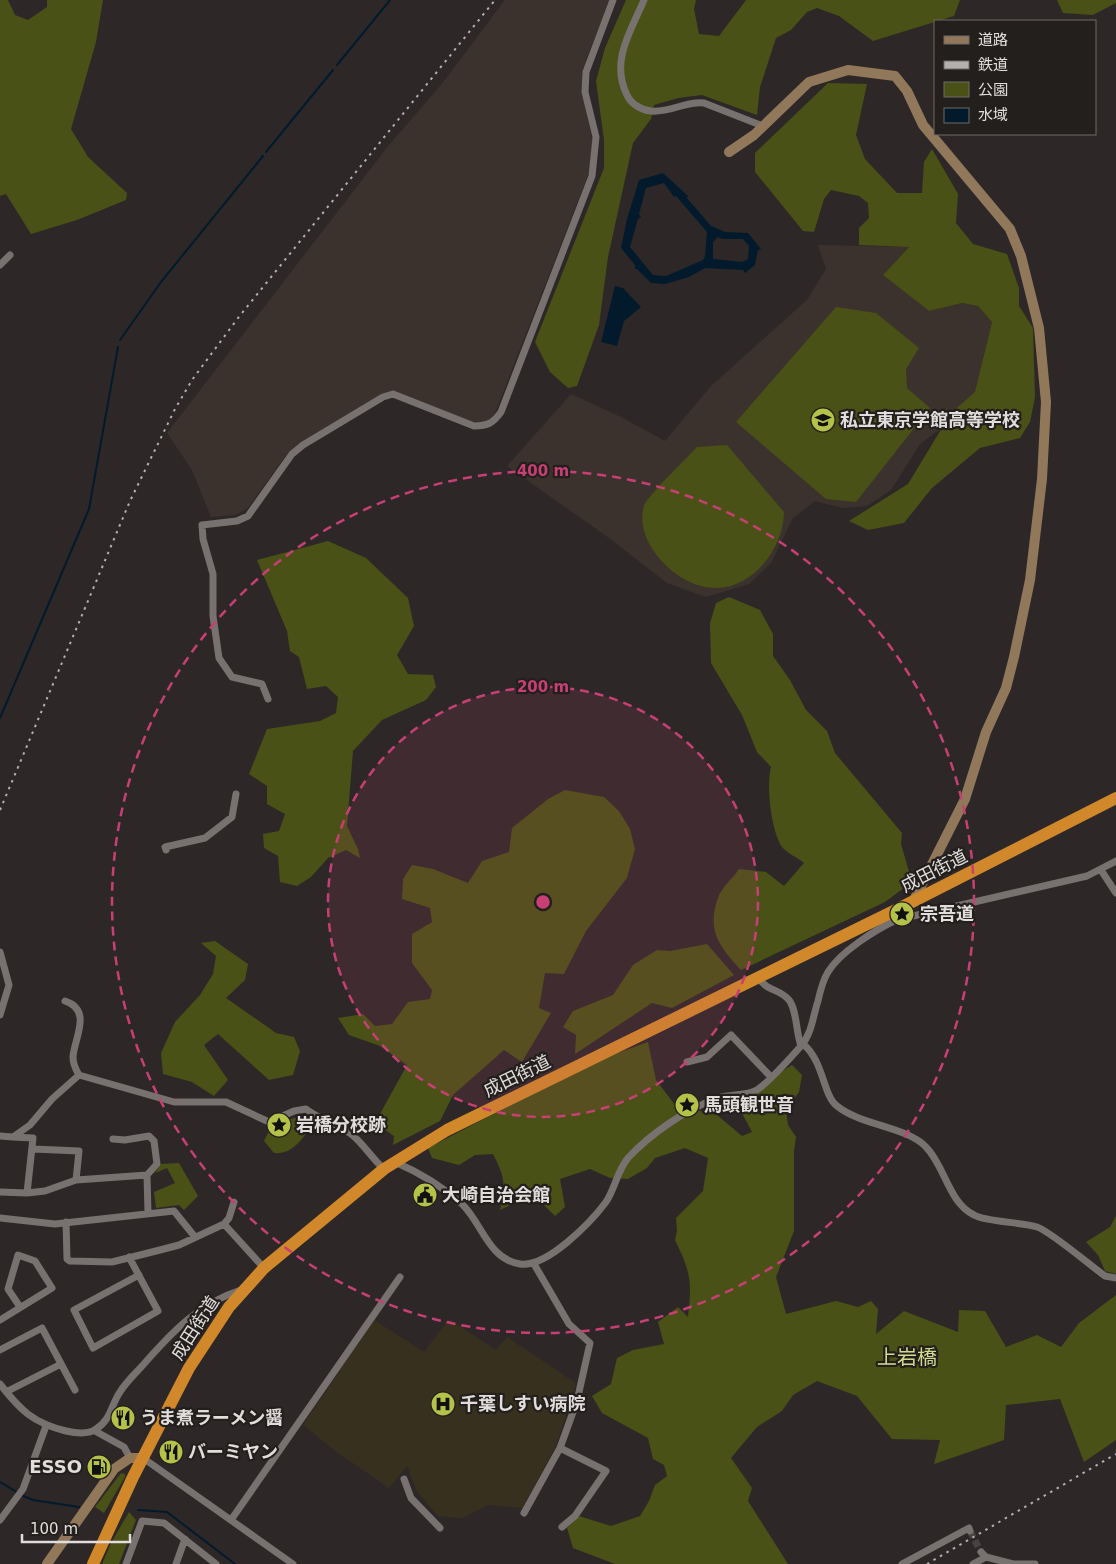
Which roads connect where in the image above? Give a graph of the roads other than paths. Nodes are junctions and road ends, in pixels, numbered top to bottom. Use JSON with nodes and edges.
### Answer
{"nodes":[{"id":1,"x":613,"y":0,"type":"edge"},
{"id":2,"x":644,"y":0,"type":"edge"},
{"id":3,"x":763,"y":126,"type":"junction"},
{"id":4,"x":729,"y":152,"type":"dead end"},
{"id":5,"x":10,"y":255,"type":"dead end"},
{"id":6,"x":0,"y":265,"type":"edge"},
{"id":7,"x":268,"y":698,"type":"dead end"},
{"id":8,"x":236,"y":794,"type":"dead end"},
{"id":9,"x":1116,"y":798,"type":"edge"},
{"id":10,"x":166,"y":850,"type":"dead end"},
{"id":11,"x":1116,"y":861,"type":"edge"},
{"id":12,"x":1101,"y":870,"type":"junction"},
{"id":13,"x":1116,"y":893,"type":"edge"},
{"id":14,"x":913,"y":902,"type":"junction"},
{"id":15,"x":897,"y":914,"type":"junction"},
{"id":16,"x":0,"y":952,"type":"edge"},
{"id":17,"x":758,"y":976,"type":"junction"},
{"id":18,"x":65,"y":1001,"type":"dead end"},
{"id":19,"x":0,"y":1016,"type":"edge"},
{"id":20,"x":802,"y":1045,"type":"junction"},
{"id":21,"x":687,"y":1062,"type":"dead end"},
{"id":22,"x":79,"y":1075,"type":"junction"},
{"id":23,"x":770,"y":1076,"type":"junction"},
{"id":24,"x":0,"y":1136,"type":"edge"},
{"id":25,"x":13,"y":1137,"type":"junction"},
{"id":26,"x":113,"y":1139,"type":"dead end"},
{"id":27,"x":33,"y":1149,"type":"junction"},
{"id":28,"x":389,"y":1165,"type":"junction"},
{"id":29,"x":147,"y":1175,"type":"junction"},
{"id":30,"x":76,"y":1180,"type":"junction"},
{"id":31,"x":0,"y":1192,"type":"edge"},
{"id":32,"x":27,"y":1193,"type":"junction"},
{"id":33,"x":234,"y":1202,"type":"dead end"},
{"id":34,"x":148,"y":1213,"type":"junction"},
{"id":35,"x":0,"y":1218,"type":"edge"},
{"id":36,"x":66,"y":1222,"type":"junction"},
{"id":37,"x":224,"y":1224,"type":"junction"},
{"id":38,"x":195,"y":1237,"type":"junction"},
{"id":39,"x":129,"y":1257,"type":"junction"},
{"id":40,"x":534,"y":1264,"type":"junction"},
{"id":41,"x":264,"y":1268,"type":"junction"},
{"id":42,"x":139,"y":1275,"type":"junction"},
{"id":43,"x":400,"y":1277,"type":"dead end"},
{"id":44,"x":1116,"y":1278,"type":"edge"},
{"id":45,"x":244,"y":1289,"type":"junction"},
{"id":46,"x":20,"y":1308,"type":"junction"},
{"id":47,"x":0,"y":1320,"type":"edge"},
{"id":48,"x":0,"y":1350,"type":"edge"},
{"id":49,"x":61,"y":1364,"type":"junction"},
{"id":50,"x":0,"y":1384,"type":"edge"},
{"id":51,"x":75,"y":1390,"type":"dead end"},
{"id":52,"x":6,"y":1392,"type":"junction"},
{"id":53,"x":46,"y":1426,"type":"junction"},
{"id":54,"x":95,"y":1431,"type":"junction"},
{"id":55,"x":560,"y":1448,"type":"junction"},
{"id":56,"x":130,"y":1458,"type":"junction"},
{"id":57,"x":143,"y":1458,"type":"junction"},
{"id":58,"x":404,"y":1479,"type":"dead end"},
{"id":59,"x":524,"y":1513,"type":"dead end"},
{"id":60,"x":0,"y":1520,"type":"edge"},
{"id":61,"x":231,"y":1520,"type":"junction"},
{"id":62,"x":562,"y":1527,"type":"dead end"},
{"id":63,"x":440,"y":1528,"type":"dead end"},
{"id":64,"x":970,"y":1530,"type":"dead end"},
{"id":65,"x":185,"y":1539,"type":"junction"},
{"id":66,"x":47,"y":1564,"type":"edge"},
{"id":67,"x":93,"y":1564,"type":"edge"},
{"id":68,"x":126,"y":1564,"type":"edge"},
{"id":69,"x":176,"y":1564,"type":"edge"},
{"id":70,"x":216,"y":1564,"type":"edge"},
{"id":71,"x":293,"y":1564,"type":"edge"},
{"id":72,"x":902,"y":1564,"type":"edge"},
{"id":73,"x":973,"y":1564,"type":"edge"},
{"id":74,"x":1036,"y":1564,"type":"edge"}],
"edges":[{"from":1,"to":7,"type":"street"},
{"from":2,"to":3,"type":"street"},
{"from":3,"to":4,"type":"street"},
{"from":3,"to":14,"type":"street"},
{"from":5,"to":6,"type":"street"},
{"from":8,"to":10,"type":"street"},
{"from":9,"to":14,"type":"highway","name":"成田街道"},
{"from":11,"to":12,"type":"street"},
{"from":12,"to":13,"type":"street"},
{"from":12,"to":15,"type":"street"},
{"from":14,"to":15,"type":"highway","name":"成田街道"},
{"from":15,"to":17,"type":"highway","name":"成田街道"},
{"from":15,"to":20,"type":"street"},
{"from":16,"to":19,"type":"street"},
{"from":17,"to":20,"type":"street"},
{"from":17,"to":28,"type":"highway","name":"成田街道"},
{"from":18,"to":22,"type":"street"},
{"from":20,"to":23,"type":"street"},
{"from":20,"to":44,"type":"street"},
{"from":21,"to":23,"type":"street"},
{"from":22,"to":25,"type":"street"},
{"from":22,"to":28,"type":"street"},
{"from":23,"to":40,"type":"street"},
{"from":24,"to":25,"type":"street"},
{"from":25,"to":27,"type":"street"},
{"from":26,"to":29,"type":"street"},
{"from":27,"to":30,"type":"street"},
{"from":27,"to":32,"type":"street"},
{"from":28,"to":40,"type":"street"},
{"from":28,"to":41,"type":"highway","name":"成田街道"},
{"from":29,"to":30,"type":"street"},
{"from":29,"to":34,"type":"street"},
{"from":30,"to":32,"type":"street"},
{"from":31,"to":32,"type":"street"},
{"from":33,"to":37,"type":"street"},
{"from":34,"to":36,"type":"street"},
{"from":34,"to":38,"type":"street"},
{"from":35,"to":36,"type":"street"},
{"from":36,"to":39,"type":"street"},
{"from":37,"to":38,"type":"street"},
{"from":37,"to":41,"type":"street"},
{"from":38,"to":39,"type":"street"},
{"from":39,"to":42,"type":"street"},
{"from":40,"to":55,"type":"street"},
{"from":41,"to":45,"type":"highway","name":"成田街道"},
{"from":42,"to":42,"type":"street"},
{"from":43,"to":61,"type":"street"},
{"from":45,"to":54,"type":"street"},
{"from":45,"to":57,"type":"highway","name":"成田街道"},
{"from":46,"to":46,"type":"street"},
{"from":46,"to":47,"type":"street"},
{"from":48,"to":49,"type":"street"},
{"from":49,"to":51,"type":"street"},
{"from":49,"to":52,"type":"street"},
{"from":50,"to":52,"type":"street"},
{"from":52,"to":53,"type":"street"},
{"from":53,"to":54,"type":"street"},
{"from":53,"to":60,"type":"street"},
{"from":54,"to":56,"type":"street"},
{"from":55,"to":59,"type":"street"},
{"from":55,"to":62,"type":"street"},
{"from":56,"to":57,"type":"street"},
{"from":56,"to":66,"type":"street"},
{"from":57,"to":61,"type":"street"},
{"from":57,"to":67,"type":"highway","name":"成田街道"},
{"from":58,"to":63,"type":"street"},
{"from":61,"to":71,"type":"street"},
{"from":64,"to":72,"type":"street"},
{"from":65,"to":68,"type":"street"},
{"from":65,"to":69,"type":"street"},
{"from":65,"to":70,"type":"street"},
{"from":73,"to":74,"type":"street"}]}
